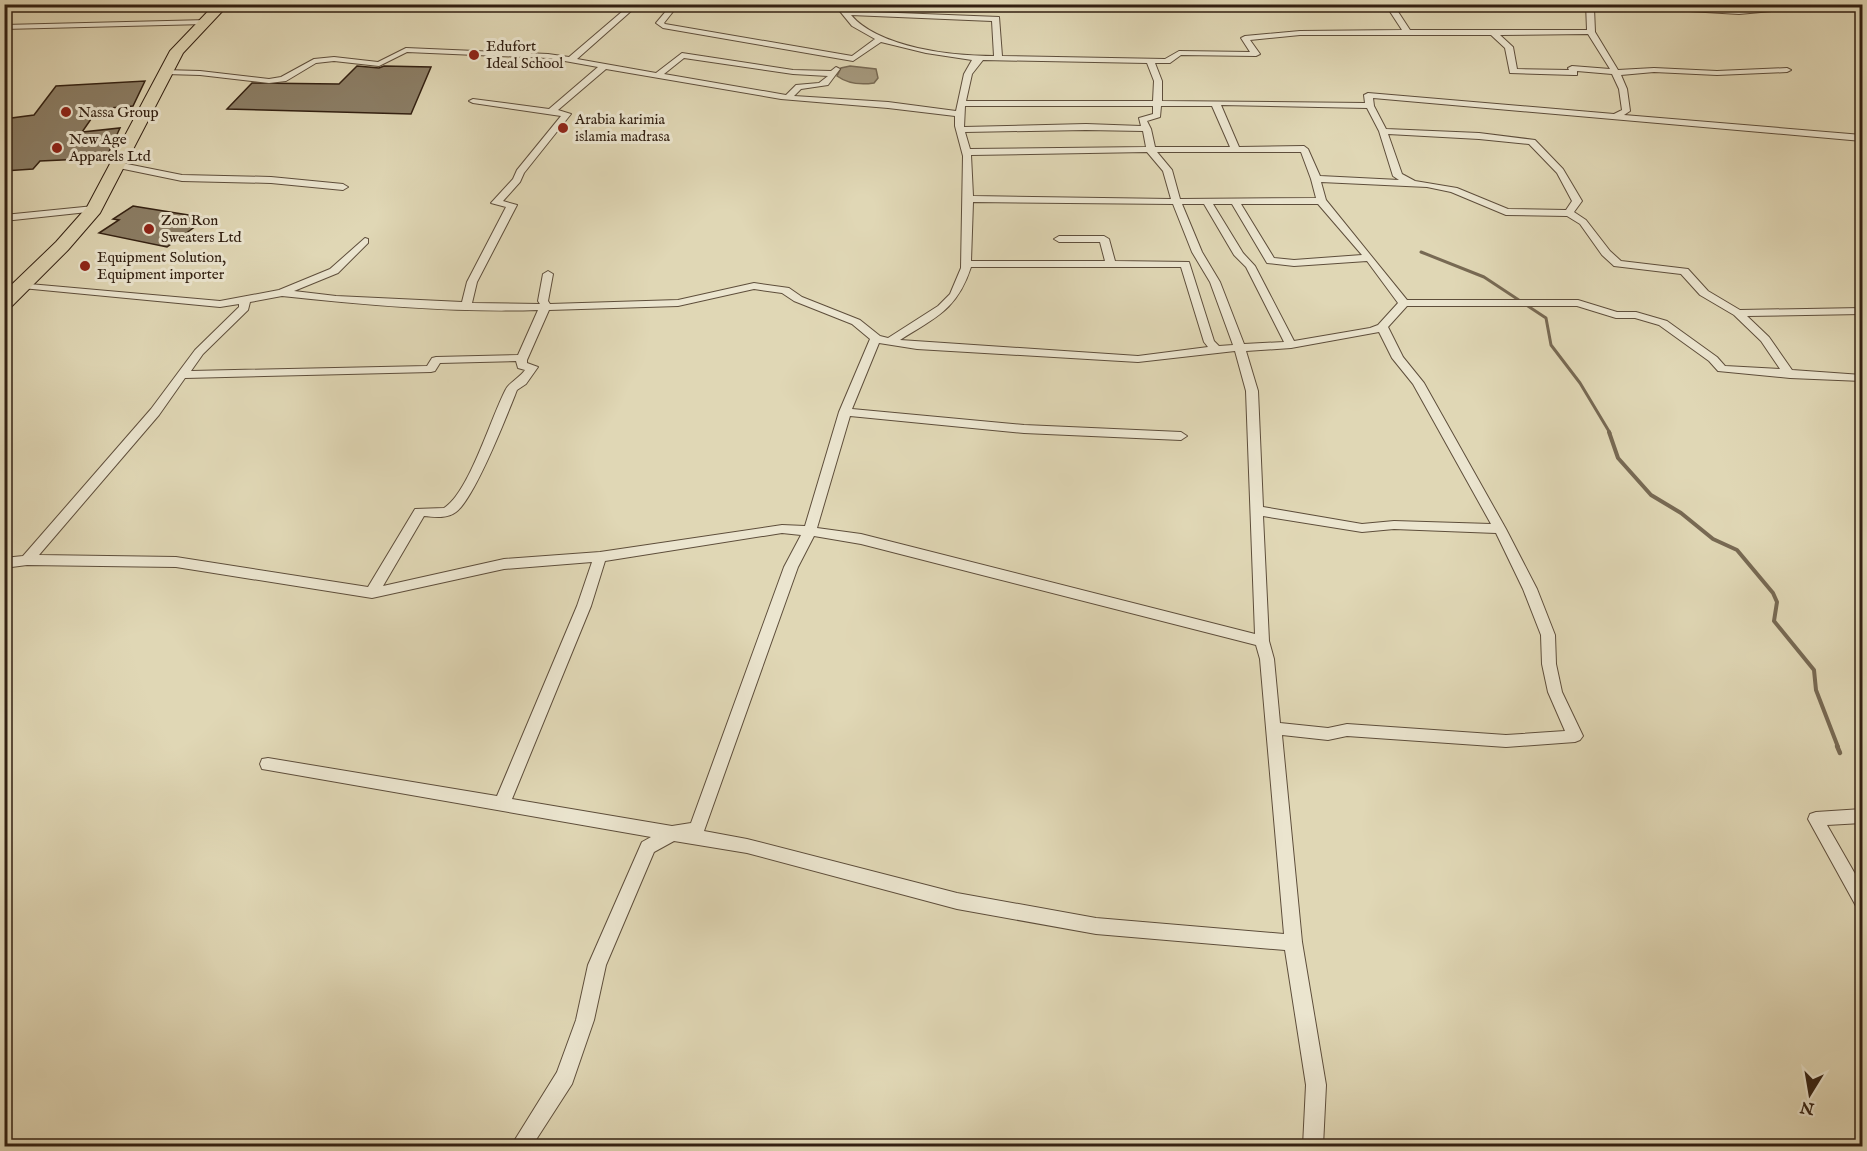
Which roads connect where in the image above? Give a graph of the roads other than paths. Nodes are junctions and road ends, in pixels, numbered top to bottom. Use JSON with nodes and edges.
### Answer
{"nodes":[{"id":1,"x":223,"y":4,"type":"edge"},
{"id":2,"x":636,"y":4,"type":"edge"},
{"id":3,"x":676,"y":4,"type":"edge"},
{"id":4,"x":706,"y":4,"type":"edge"},
{"id":5,"x":765,"y":4,"type":"edge"},
{"id":6,"x":837,"y":4,"type":"edge"},
{"id":7,"x":891,"y":4,"type":"edge"},
{"id":8,"x":1352,"y":4,"type":"edge"},
{"id":9,"x":1848,"y":4,"type":"edge"},
{"id":10,"x":1390,"y":5,"type":"edge"},
{"id":11,"x":1590,"y":5,"type":"edge"},
{"id":12,"x":992,"y":11,"type":"dead end"},
{"id":13,"x":845,"y":12,"type":"junction"},
{"id":14,"x":886,"y":14,"type":"junction"},
{"id":15,"x":996,"y":19,"type":"junction"},
{"id":16,"x":205,"y":22,"type":"junction"},
{"id":17,"x":4,"y":27,"type":"edge"},
{"id":18,"x":1493,"y":32,"type":"junction"},
{"id":19,"x":1591,"y":32,"type":"junction"},
{"id":20,"x":1407,"y":33,"type":"junction"},
{"id":21,"x":881,"y":38,"type":"junction"},
{"id":22,"x":998,"y":58,"type":"junction"},
{"id":23,"x":853,"y":59,"type":"junction"},
{"id":24,"x":978,"y":59,"type":"junction"},
{"id":25,"x":571,"y":60,"type":"junction"},
{"id":26,"x":1150,"y":61,"type":"junction"},
{"id":27,"x":603,"y":67,"type":"junction"},
{"id":28,"x":1787,"y":70,"type":"dead end"},
{"id":29,"x":166,"y":72,"type":"junction"},
{"id":30,"x":1617,"y":72,"type":"junction"},
{"id":31,"x":833,"y":74,"type":"junction"},
{"id":32,"x":657,"y":76,"type":"junction"},
{"id":33,"x":788,"y":98,"type":"junction"},
{"id":34,"x":473,"y":101,"type":"dead end"},
{"id":35,"x":1215,"y":103,"type":"junction"},
{"id":36,"x":1156,"y":104,"type":"junction"},
{"id":37,"x":1370,"y":106,"type":"junction"},
{"id":38,"x":960,"y":109,"type":"junction"},
{"id":39,"x":551,"y":112,"type":"junction"},
{"id":40,"x":1616,"y":117,"type":"junction"},
{"id":41,"x":1147,"y":129,"type":"junction"},
{"id":42,"x":960,"y":130,"type":"junction"},
{"id":43,"x":1383,"y":131,"type":"junction"},
{"id":44,"x":1863,"y":138,"type":"edge"},
{"id":45,"x":1236,"y":150,"type":"junction"},
{"id":46,"x":1151,"y":151,"type":"junction"},
{"id":47,"x":966,"y":152,"type":"junction"},
{"id":48,"x":117,"y":165,"type":"junction"},
{"id":49,"x":1316,"y":179,"type":"junction"},
{"id":50,"x":1413,"y":182,"type":"junction"},
{"id":51,"x":343,"y":187,"type":"dead end"},
{"id":52,"x":969,"y":199,"type":"junction"},
{"id":53,"x":1176,"y":201,"type":"junction"},
{"id":54,"x":1320,"y":201,"type":"junction"},
{"id":55,"x":1208,"y":202,"type":"junction"},
{"id":56,"x":1235,"y":202,"type":"junction"},
{"id":57,"x":93,"y":209,"type":"junction"},
{"id":58,"x":1569,"y":213,"type":"junction"},
{"id":59,"x":4,"y":218,"type":"edge"},
{"id":60,"x":1059,"y":239,"type":"dead end"},
{"id":61,"x":365,"y":241,"type":"dead end"},
{"id":62,"x":1369,"y":258,"type":"junction"},
{"id":63,"x":966,"y":264,"type":"junction"},
{"id":64,"x":1111,"y":264,"type":"junction"},
{"id":65,"x":548,"y":274,"type":"dead end"},
{"id":66,"x":22,"y":285,"type":"junction"},
{"id":67,"x":282,"y":293,"type":"junction"},
{"id":68,"x":245,"y":300,"type":"junction"},
{"id":69,"x":4,"y":303,"type":"edge"},
{"id":70,"x":1404,"y":303,"type":"junction"},
{"id":71,"x":546,"y":305,"type":"junction"},
{"id":72,"x":466,"y":306,"type":"junction"},
{"id":73,"x":1863,"y":311,"type":"edge"},
{"id":74,"x":1738,"y":313,"type":"junction"},
{"id":75,"x":1382,"y":327,"type":"junction"},
{"id":76,"x":876,"y":338,"type":"junction"},
{"id":77,"x":890,"y":342,"type":"junction"},
{"id":78,"x":1291,"y":345,"type":"junction"},
{"id":79,"x":1216,"y":349,"type":"junction"},
{"id":80,"x":1240,"y":349,"type":"junction"},
{"id":81,"x":522,"y":358,"type":"junction"},
{"id":82,"x":182,"y":375,"type":"junction"},
{"id":83,"x":1790,"y":375,"type":"junction"},
{"id":84,"x":1863,"y":378,"type":"edge"},
{"id":85,"x":845,"y":412,"type":"junction"},
{"id":86,"x":1181,"y":436,"type":"dead end"},
{"id":87,"x":1256,"y":510,"type":"junction"},
{"id":88,"x":1500,"y":529,"type":"junction"},
{"id":89,"x":810,"y":531,"type":"junction"},
{"id":90,"x":600,"y":556,"type":"junction"},
{"id":91,"x":27,"y":560,"type":"junction"},
{"id":92,"x":4,"y":563,"type":"edge"},
{"id":93,"x":372,"y":592,"type":"junction"},
{"id":94,"x":1262,"y":641,"type":"junction"},
{"id":95,"x":1274,"y":728,"type":"junction"},
{"id":96,"x":268,"y":764,"type":"dead end"},
{"id":97,"x":502,"y":804,"type":"junction"},
{"id":98,"x":1863,"y":816,"type":"edge"},
{"id":99,"x":672,"y":833,"type":"junction"},
{"id":100,"x":1863,"y":901,"type":"edge"},
{"id":101,"x":1293,"y":942,"type":"junction"},
{"id":102,"x":521,"y":1146,"type":"edge"},
{"id":103,"x":1313,"y":1146,"type":"edge"}],
"edges":[{"from":1,"to":16,"type":"highway"},
{"from":2,"to":25,"type":"street"},
{"from":3,"to":23,"type":"street"},
{"from":4,"to":5,"type":"street"},
{"from":6,"to":13,"type":"street"},
{"from":7,"to":14,"type":"street"},
{"from":8,"to":10,"type":"street"},
{"from":9,"to":11,"type":"street"},
{"from":10,"to":20,"type":"street"},
{"from":11,"to":19,"type":"street"},
{"from":12,"to":15,"type":"street"},
{"from":13,"to":14,"type":"street"},
{"from":13,"to":21,"type":"street"},
{"from":14,"to":15,"type":"street"},
{"from":15,"to":22,"type":"street"},
{"from":16,"to":17,"type":"street"},
{"from":16,"to":29,"type":"highway"},
{"from":18,"to":19,"type":"street"},
{"from":18,"to":20,"type":"street"},
{"from":18,"to":30,"type":"street"},
{"from":19,"to":30,"type":"street"},
{"from":20,"to":26,"type":"street"},
{"from":21,"to":23,"type":"street"},
{"from":21,"to":24,"type":"street"},
{"from":22,"to":24,"type":"street"},
{"from":22,"to":26,"type":"street"},
{"from":23,"to":31,"type":"street"},
{"from":24,"to":38,"type":"street"},
{"from":25,"to":27,"type":"street"},
{"from":25,"to":29,"type":"street"},
{"from":26,"to":36,"type":"street"},
{"from":27,"to":32,"type":"street"},
{"from":27,"to":39,"type":"street"},
{"from":28,"to":30,"type":"street"},
{"from":29,"to":48,"type":"highway"},
{"from":30,"to":40,"type":"street"},
{"from":31,"to":32,"type":"street"},
{"from":31,"to":33,"type":"street"},
{"from":32,"to":33,"type":"street"},
{"from":33,"to":38,"type":"street"},
{"from":34,"to":39,"type":"street"},
{"from":35,"to":36,"type":"street"},
{"from":35,"to":37,"type":"street"},
{"from":35,"to":45,"type":"street"},
{"from":36,"to":38,"type":"street"},
{"from":36,"to":41,"type":"street"},
{"from":37,"to":40,"type":"street"},
{"from":37,"to":43,"type":"street"},
{"from":38,"to":42,"type":"street"},
{"from":39,"to":72,"type":"street"},
{"from":40,"to":44,"type":"street"},
{"from":41,"to":42,"type":"street"},
{"from":41,"to":46,"type":"street"},
{"from":42,"to":47,"type":"street"},
{"from":43,"to":50,"type":"street"},
{"from":43,"to":58,"type":"street"},
{"from":45,"to":46,"type":"street"},
{"from":45,"to":49,"type":"street"},
{"from":46,"to":47,"type":"street"},
{"from":46,"to":53,"type":"street"},
{"from":47,"to":52,"type":"street"},
{"from":48,"to":51,"type":"street"},
{"from":48,"to":57,"type":"highway"},
{"from":49,"to":50,"type":"street"},
{"from":49,"to":54,"type":"street"},
{"from":50,"to":58,"type":"street"},
{"from":52,"to":53,"type":"street"},
{"from":52,"to":63,"type":"street"},
{"from":53,"to":55,"type":"street"},
{"from":53,"to":80,"type":"street"},
{"from":54,"to":56,"type":"street"},
{"from":54,"to":62,"type":"street"},
{"from":55,"to":56,"type":"street"},
{"from":55,"to":78,"type":"street"},
{"from":56,"to":62,"type":"street"},
{"from":57,"to":59,"type":"street"},
{"from":57,"to":66,"type":"highway"},
{"from":58,"to":74,"type":"street"},
{"from":60,"to":64,"type":"street"},
{"from":61,"to":67,"type":"street"},
{"from":62,"to":70,"type":"street"},
{"from":63,"to":64,"type":"street"},
{"from":63,"to":77,"type":"street"},
{"from":64,"to":79,"type":"street"},
{"from":65,"to":71,"type":"street"},
{"from":66,"to":68,"type":"street"},
{"from":66,"to":69,"type":"highway"},
{"from":67,"to":68,"type":"street"},
{"from":67,"to":72,"type":"street"},
{"from":68,"to":82,"type":"street"},
{"from":70,"to":75,"type":"street"},
{"from":70,"to":83,"type":"street"},
{"from":71,"to":72,"type":"street"},
{"from":71,"to":76,"type":"street"},
{"from":71,"to":81,"type":"street"},
{"from":73,"to":74,"type":"street"},
{"from":74,"to":83,"type":"street"},
{"from":75,"to":78,"type":"street"},
{"from":75,"to":88,"type":"street"},
{"from":76,"to":77,"type":"street"},
{"from":76,"to":85,"type":"street"},
{"from":77,"to":79,"type":"street"},
{"from":78,"to":80,"type":"street"},
{"from":79,"to":80,"type":"street"},
{"from":80,"to":87,"type":"street"},
{"from":81,"to":82,"type":"street"},
{"from":81,"to":93,"type":"street"},
{"from":82,"to":91,"type":"street"},
{"from":83,"to":84,"type":"street"},
{"from":85,"to":86,"type":"street"},
{"from":85,"to":89,"type":"street"},
{"from":87,"to":88,"type":"street"},
{"from":87,"to":94,"type":"street"},
{"from":88,"to":95,"type":"street"},
{"from":89,"to":90,"type":"street"},
{"from":89,"to":94,"type":"street"},
{"from":89,"to":99,"type":"street"},
{"from":90,"to":93,"type":"street"},
{"from":90,"to":97,"type":"street"},
{"from":91,"to":92,"type":"street"},
{"from":91,"to":93,"type":"street"},
{"from":94,"to":95,"type":"street"},
{"from":95,"to":101,"type":"street"},
{"from":96,"to":97,"type":"street"},
{"from":97,"to":99,"type":"street"},
{"from":98,"to":100,"type":"street"},
{"from":99,"to":101,"type":"street"},
{"from":99,"to":102,"type":"street"},
{"from":101,"to":103,"type":"street"}]}
